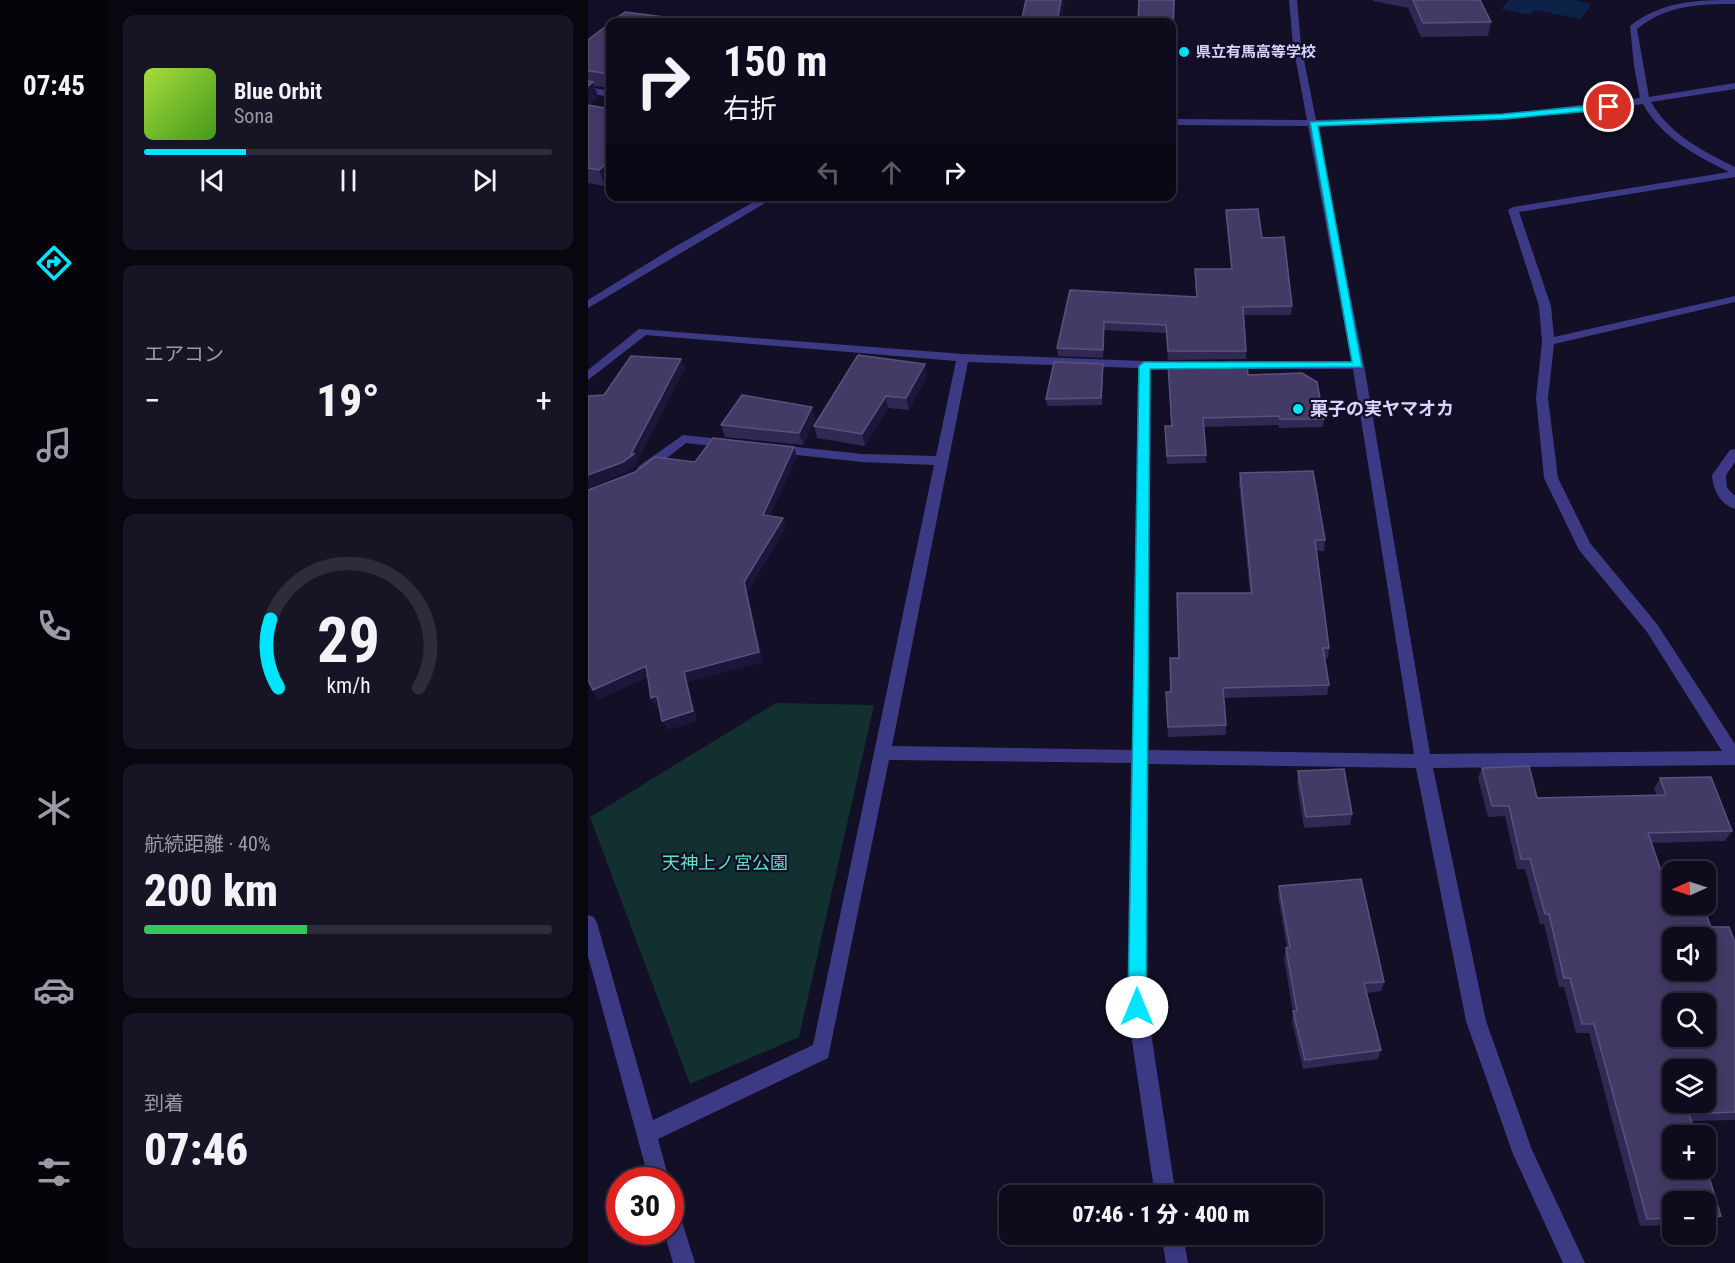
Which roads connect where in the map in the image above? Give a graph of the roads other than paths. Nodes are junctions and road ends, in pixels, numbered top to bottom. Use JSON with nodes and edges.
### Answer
{"nodes":[{"id":1,"x":1293,"y":0,"type":"edge"},
{"id":2,"x":1735,"y":2,"type":"edge"},
{"id":3,"x":1735,"y":86,"type":"edge"},
{"id":4,"x":588,"y":90,"type":"edge"},
{"id":5,"x":606,"y":93,"type":"edge"},
{"id":6,"x":1646,"y":101,"type":"junction"},
{"id":7,"x":1176,"y":122,"type":"edge"},
{"id":8,"x":1313,"y":123,"type":"junction"},
{"id":9,"x":1735,"y":172,"type":"edge"},
{"id":10,"x":763,"y":201,"type":"edge"},
{"id":11,"x":1735,"y":299,"type":"edge"},
{"id":12,"x":588,"y":305,"type":"edge"},
{"id":13,"x":1548,"y":342,"type":"junction"},
{"id":14,"x":963,"y":358,"type":"junction"},
{"id":15,"x":1358,"y":365,"type":"junction"},
{"id":16,"x":1144,"y":366,"type":"junction"},
{"id":17,"x":588,"y":376,"type":"edge"},
{"id":18,"x":739,"y":445,"type":"edge"},
{"id":19,"x":761,"y":447,"type":"edge"},
{"id":20,"x":1735,"y":453,"type":"edge"},
{"id":21,"x":942,"y":461,"type":"junction"},
{"id":22,"x":634,"y":477,"type":"edge"},
{"id":23,"x":1735,"y":504,"type":"edge"},
{"id":24,"x":882,"y":753,"type":"junction"},
{"id":25,"x":1138,"y":758,"type":"junction"},
{"id":26,"x":1735,"y":758,"type":"edge"},
{"id":27,"x":1423,"y":760,"type":"junction"},
{"id":28,"x":588,"y":922,"type":"edge"},
{"id":29,"x":645,"y":1134,"type":"junction"},
{"id":30,"x":655,"y":1167,"type":"edge"},
{"id":31,"x":1164,"y":1185,"type":"edge"},
{"id":32,"x":678,"y":1245,"type":"edge"},
{"id":33,"x":1174,"y":1245,"type":"edge"},
{"id":34,"x":684,"y":1263,"type":"edge"},
{"id":35,"x":1177,"y":1263,"type":"edge"},
{"id":36,"x":1574,"y":1263,"type":"edge"}],
"edges":[{"from":1,"to":8,"type":"street"},
{"from":2,"to":6,"type":"street"},
{"from":3,"to":6,"type":"street"},
{"from":4,"to":5,"type":"street"},
{"from":6,"to":8,"type":"street"},
{"from":6,"to":9,"type":"street"},
{"from":7,"to":8,"type":"street"},
{"from":8,"to":15,"type":"street"},
{"from":9,"to":13,"type":"street"},
{"from":10,"to":12,"type":"street"},
{"from":11,"to":13,"type":"street"},
{"from":13,"to":26,"type":"street"},
{"from":14,"to":16,"type":"street"},
{"from":14,"to":17,"type":"street"},
{"from":14,"to":21,"type":"street"},
{"from":15,"to":16,"type":"street"},
{"from":15,"to":27,"type":"street"},
{"from":16,"to":25,"type":"street"},
{"from":18,"to":22,"type":"street"},
{"from":19,"to":21,"type":"street"},
{"from":20,"to":23,"type":"street"},
{"from":21,"to":24,"type":"street"},
{"from":24,"to":25,"type":"street"},
{"from":24,"to":29,"type":"street"},
{"from":25,"to":27,"type":"street"},
{"from":25,"to":31,"type":"street"},
{"from":26,"to":27,"type":"street"},
{"from":27,"to":36,"type":"street"},
{"from":28,"to":29,"type":"street"},
{"from":29,"to":30,"type":"street"},
{"from":32,"to":34,"type":"street"},
{"from":33,"to":35,"type":"street"}]}
